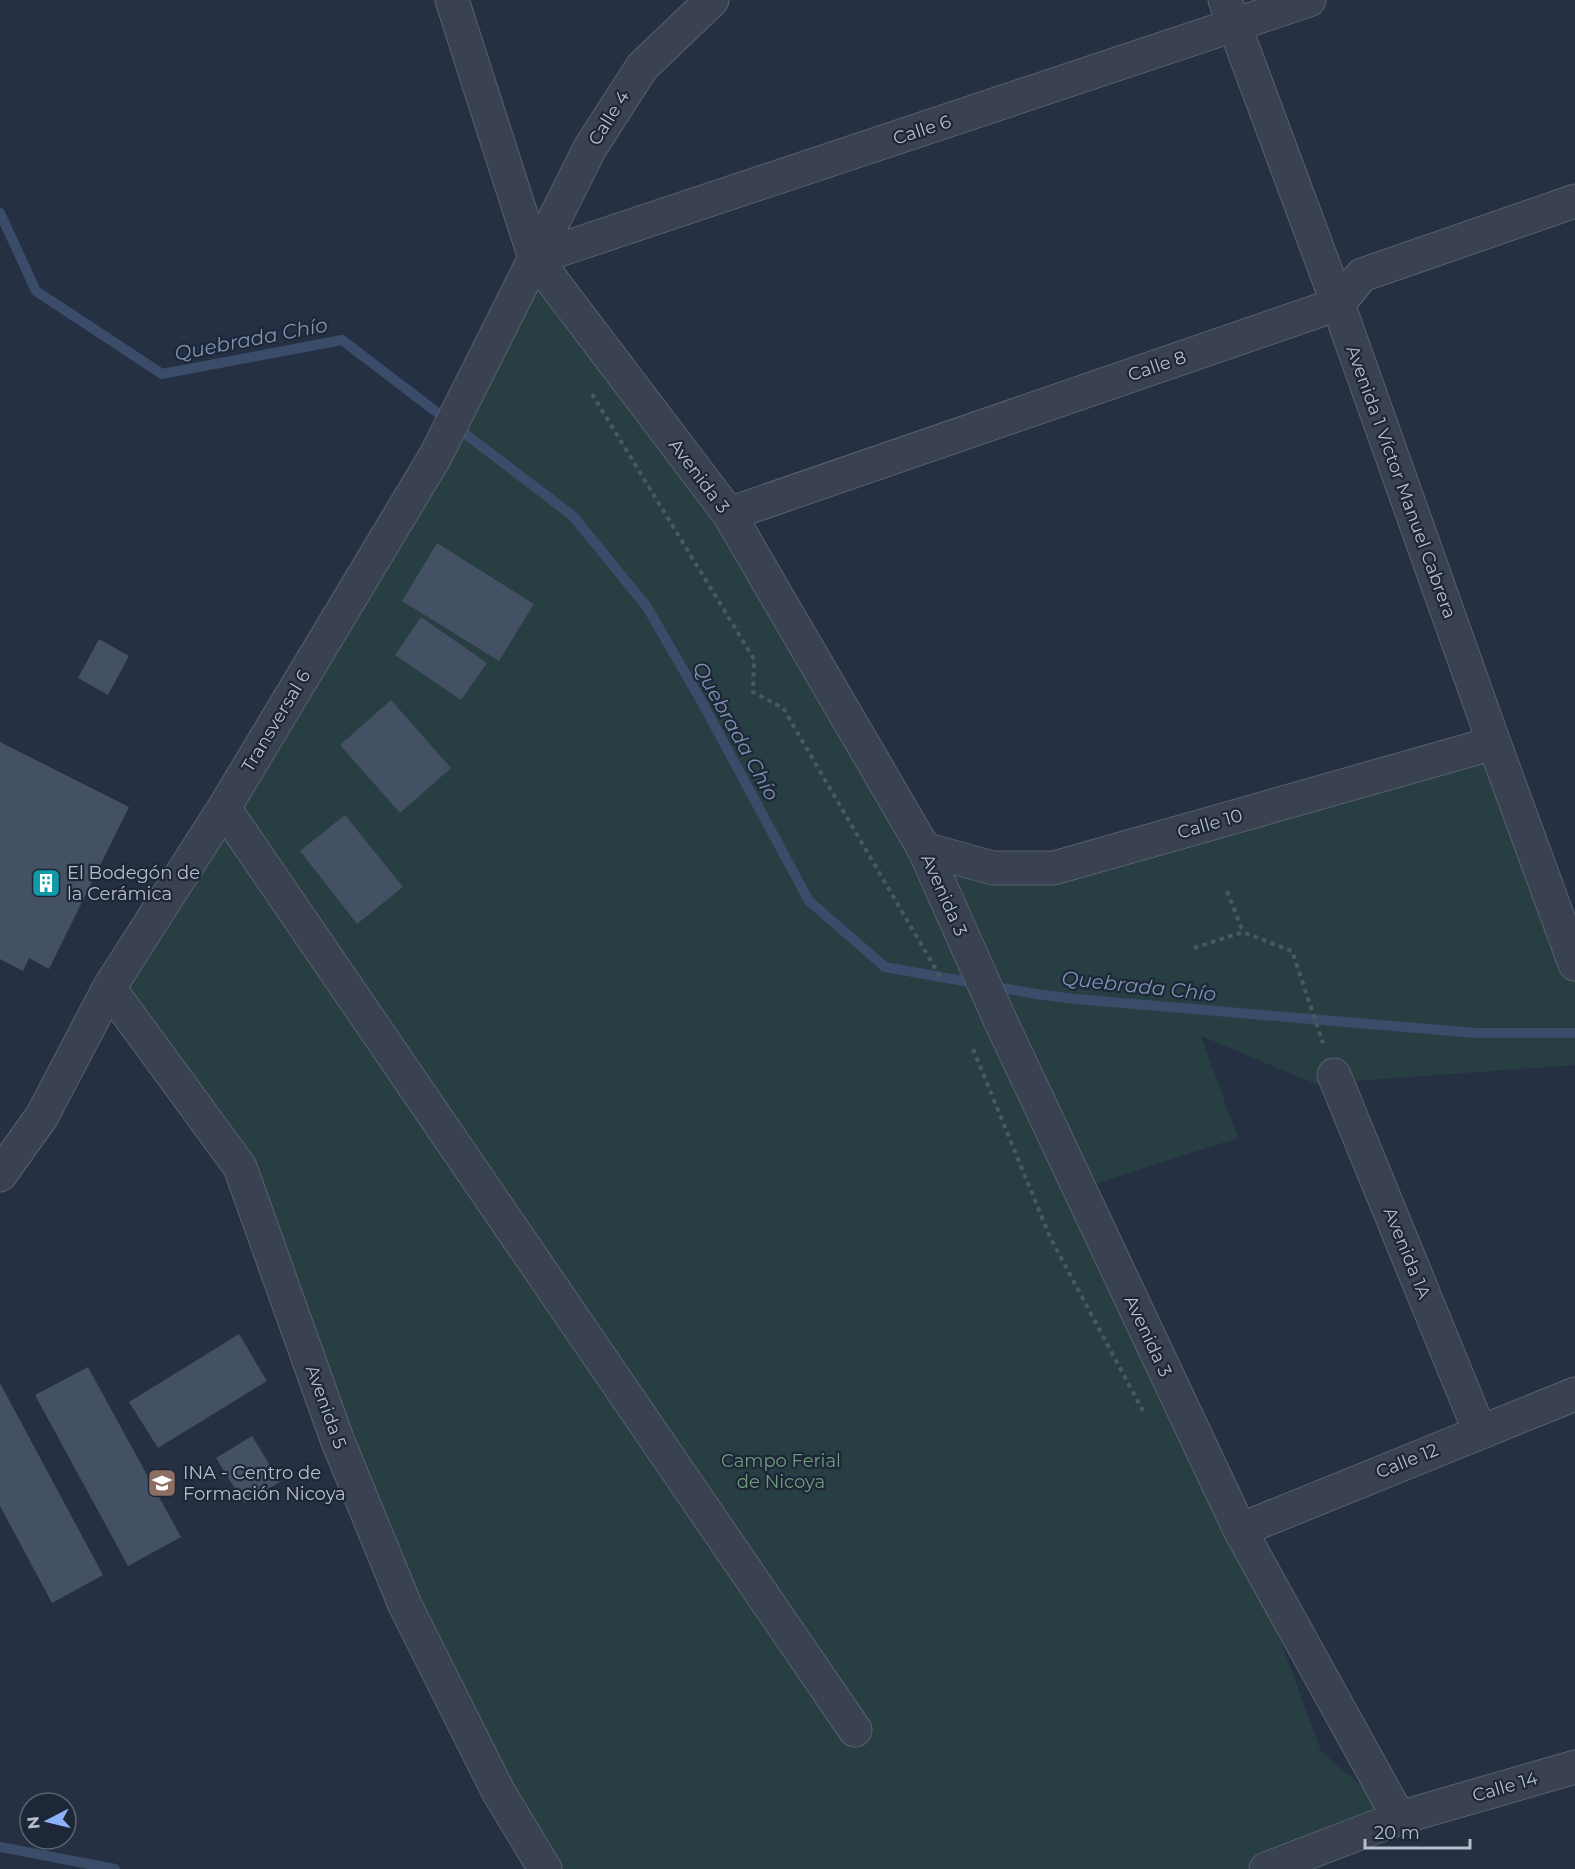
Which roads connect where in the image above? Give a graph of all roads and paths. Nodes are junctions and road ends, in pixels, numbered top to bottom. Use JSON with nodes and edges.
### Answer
{"nodes":[{"id":1,"x":452,"y":0,"type":"edge"},
{"id":2,"x":712,"y":0,"type":"edge"},
{"id":3,"x":1309,"y":0,"type":"edge"},
{"id":4,"x":1230,"y":13,"type":"edge"},
{"id":5,"x":1575,"y":201,"type":"edge"},
{"id":6,"x":535,"y":258,"type":"junction"},
{"id":7,"x":1338,"y":304,"type":"junction"},
{"id":8,"x":591,"y":394,"type":"dead end"},
{"id":9,"x":729,"y":514,"type":"junction"},
{"id":10,"x":1494,"y":743,"type":"junction"},
{"id":11,"x":224,"y":808,"type":"junction"},
{"id":12,"x":924,"y":849,"type":"junction"},
{"id":13,"x":1227,"y":891,"type":"dead end"},
{"id":14,"x":1243,"y":932,"type":"junction"},
{"id":15,"x":1194,"y":948,"type":"dead end"},
{"id":16,"x":1575,"y":964,"type":"edge"},
{"id":17,"x":944,"y":983,"type":"dead end"},
{"id":18,"x":109,"y":988,"type":"junction"},
{"id":19,"x":973,"y":1049,"type":"dead end"},
{"id":20,"x":1334,"y":1075,"type":"joint"},
{"id":21,"x":0,"y":1175,"type":"edge"},
{"id":22,"x":1575,"y":1394,"type":"edge"},
{"id":23,"x":1146,"y":1416,"type":"dead end"},
{"id":24,"x":1480,"y":1432,"type":"junction"},
{"id":25,"x":1240,"y":1530,"type":"junction"},
{"id":26,"x":855,"y":1730,"type":"dead end"},
{"id":27,"x":1575,"y":1767,"type":"edge"},
{"id":28,"x":1399,"y":1818,"type":"junction"},
{"id":29,"x":545,"y":1869,"type":"edge"},
{"id":30,"x":1266,"y":1869,"type":"edge"}],
"edges":[{"from":1,"to":6,"type":"street","name":"Avenida 3"},
{"from":2,"to":6,"type":"street","name":"Calle 4"},
{"from":3,"to":4,"type":"street","name":"Calle 6"},
{"from":4,"to":6,"type":"street","name":"Calle 6"},
{"from":4,"to":7,"type":"street","name":"Avenida 1 Víctor Manuel Cabrera"},
{"from":5,"to":7,"type":"street"},
{"from":6,"to":9,"type":"street","name":"Avenida 3"},
{"from":6,"to":11,"type":"street","name":"Transversal 6"},
{"from":7,"to":9,"type":"street","name":"Calle 8"},
{"from":7,"to":10,"type":"street","name":"Avenida 1 Víctor Manuel Cabrera"},
{"from":8,"to":17,"type":"path"},
{"from":9,"to":12,"type":"street","name":"Avenida 3"},
{"from":10,"to":12,"type":"street","name":"Calle 10"},
{"from":10,"to":16,"type":"street","name":"Avenida 1 Víctor Manuel Cabrera"},
{"from":11,"to":18,"type":"street","name":"Transversal 6"},
{"from":11,"to":26,"type":"street"},
{"from":12,"to":25,"type":"street","name":"Avenida 3"},
{"from":13,"to":14,"type":"path"},
{"from":14,"to":15,"type":"path"},
{"from":14,"to":20,"type":"path"},
{"from":18,"to":21,"type":"street","name":"Transversal 6"},
{"from":18,"to":29,"type":"street","name":"Avenida 5"},
{"from":19,"to":23,"type":"path"},
{"from":20,"to":24,"type":"street","name":"Avenida 1A"},
{"from":22,"to":24,"type":"street","name":"Calle 12"},
{"from":24,"to":25,"type":"street","name":"Calle 12"},
{"from":25,"to":28,"type":"street","name":"Avenida 3"},
{"from":27,"to":28,"type":"street","name":"Calle 14"},
{"from":28,"to":30,"type":"street","name":"Calle 14"}]}
